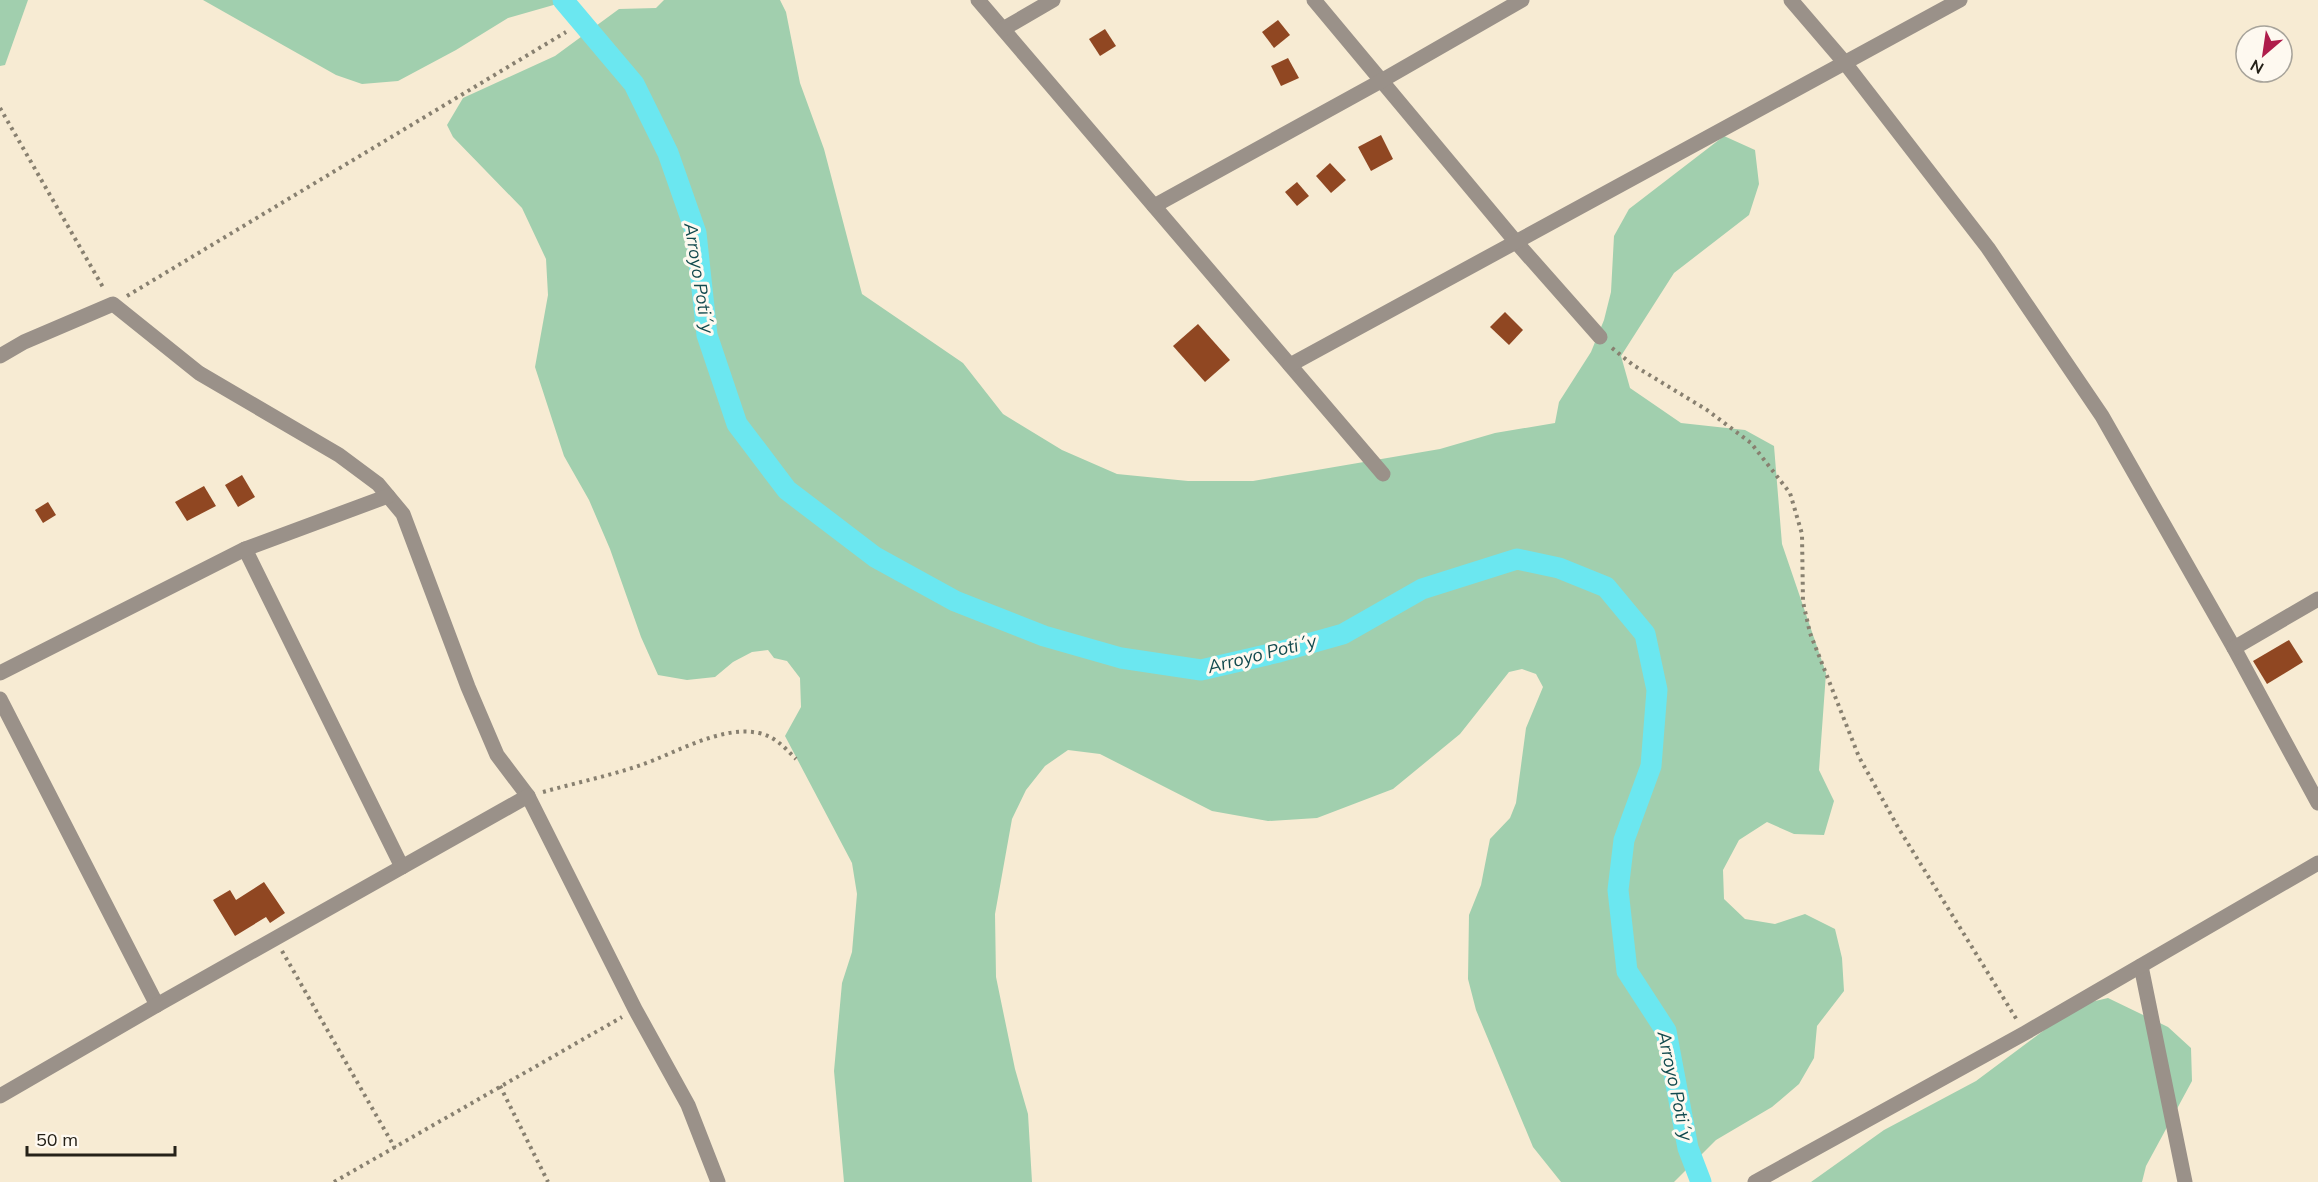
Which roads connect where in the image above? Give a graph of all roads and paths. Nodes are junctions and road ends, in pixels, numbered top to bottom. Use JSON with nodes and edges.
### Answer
{"nodes":[{"id":1,"x":978,"y":0,"type":"edge"},
{"id":2,"x":1053,"y":0,"type":"edge"},
{"id":3,"x":1314,"y":0,"type":"edge"},
{"id":4,"x":1522,"y":0,"type":"edge"},
{"id":5,"x":1791,"y":0,"type":"edge"},
{"id":6,"x":1960,"y":0,"type":"edge"},
{"id":7,"x":1003,"y":28,"type":"junction"},
{"id":8,"x":566,"y":32,"type":"dead end"},
{"id":9,"x":1845,"y":63,"type":"junction"},
{"id":10,"x":1381,"y":81,"type":"junction"},
{"id":11,"x":0,"y":108,"type":"edge"},
{"id":12,"x":1154,"y":206,"type":"junction"},
{"id":13,"x":1516,"y":242,"type":"junction"},
{"id":14,"x":113,"y":304,"type":"junction"},
{"id":15,"x":1600,"y":337,"type":"joint"},
{"id":16,"x":0,"y":356,"type":"edge"},
{"id":17,"x":1290,"y":365,"type":"junction"},
{"id":18,"x":1383,"y":474,"type":"dead end"},
{"id":19,"x":388,"y":496,"type":"junction"},
{"id":20,"x":244,"y":549,"type":"junction"},
{"id":21,"x":2318,"y":599,"type":"edge"},
{"id":22,"x":2234,"y":648,"type":"junction"},
{"id":23,"x":0,"y":673,"type":"edge"},
{"id":24,"x":0,"y":699,"type":"edge"},
{"id":25,"x":796,"y":759,"type":"dead end"},
{"id":26,"x":528,"y":796,"type":"junction"},
{"id":27,"x":2318,"y":803,"type":"edge"},
{"id":28,"x":2318,"y":863,"type":"edge"},
{"id":29,"x":402,"y":867,"type":"junction"},
{"id":30,"x":274,"y":938,"type":"junction"},
{"id":31,"x":2141,"y":966,"type":"junction"},
{"id":32,"x":157,"y":1005,"type":"junction"},
{"id":33,"x":635,"y":1009,"type":"junction"},
{"id":34,"x":2025,"y":1034,"type":"junction"},
{"id":35,"x":500,"y":1086,"type":"junction"},
{"id":36,"x":0,"y":1096,"type":"edge"},
{"id":37,"x":395,"y":1148,"type":"junction"},
{"id":38,"x":334,"y":1182,"type":"edge"},
{"id":39,"x":548,"y":1182,"type":"edge"},
{"id":40,"x":718,"y":1182,"type":"edge"},
{"id":41,"x":1755,"y":1182,"type":"edge"},
{"id":42,"x":2186,"y":1182,"type":"edge"}],
"edges":[{"from":1,"to":7,"type":"street"},
{"from":2,"to":7,"type":"street"},
{"from":3,"to":10,"type":"street"},
{"from":4,"to":10,"type":"street"},
{"from":5,"to":9,"type":"street"},
{"from":6,"to":9,"type":"street"},
{"from":7,"to":12,"type":"street"},
{"from":8,"to":14,"type":"path"},
{"from":9,"to":13,"type":"street"},
{"from":9,"to":22,"type":"street"},
{"from":10,"to":12,"type":"street"},
{"from":10,"to":13,"type":"street"},
{"from":11,"to":14,"type":"path"},
{"from":12,"to":17,"type":"street"},
{"from":13,"to":15,"type":"street"},
{"from":13,"to":17,"type":"street"},
{"from":14,"to":16,"type":"street"},
{"from":14,"to":19,"type":"street"},
{"from":15,"to":34,"type":"path"},
{"from":17,"to":18,"type":"street"},
{"from":19,"to":20,"type":"street"},
{"from":19,"to":26,"type":"street"},
{"from":20,"to":23,"type":"street"},
{"from":20,"to":29,"type":"street"},
{"from":21,"to":22,"type":"street"},
{"from":22,"to":27,"type":"street"},
{"from":24,"to":32,"type":"street"},
{"from":25,"to":26,"type":"path"},
{"from":26,"to":29,"type":"street"},
{"from":26,"to":33,"type":"street"},
{"from":28,"to":31,"type":"street"},
{"from":29,"to":30,"type":"street"},
{"from":30,"to":32,"type":"street"},
{"from":30,"to":37,"type":"path"},
{"from":31,"to":34,"type":"street"},
{"from":31,"to":42,"type":"street"},
{"from":32,"to":36,"type":"street"},
{"from":33,"to":35,"type":"path"},
{"from":33,"to":40,"type":"street"},
{"from":34,"to":41,"type":"street"},
{"from":35,"to":37,"type":"path"},
{"from":35,"to":39,"type":"path"},
{"from":37,"to":38,"type":"path"}]}
